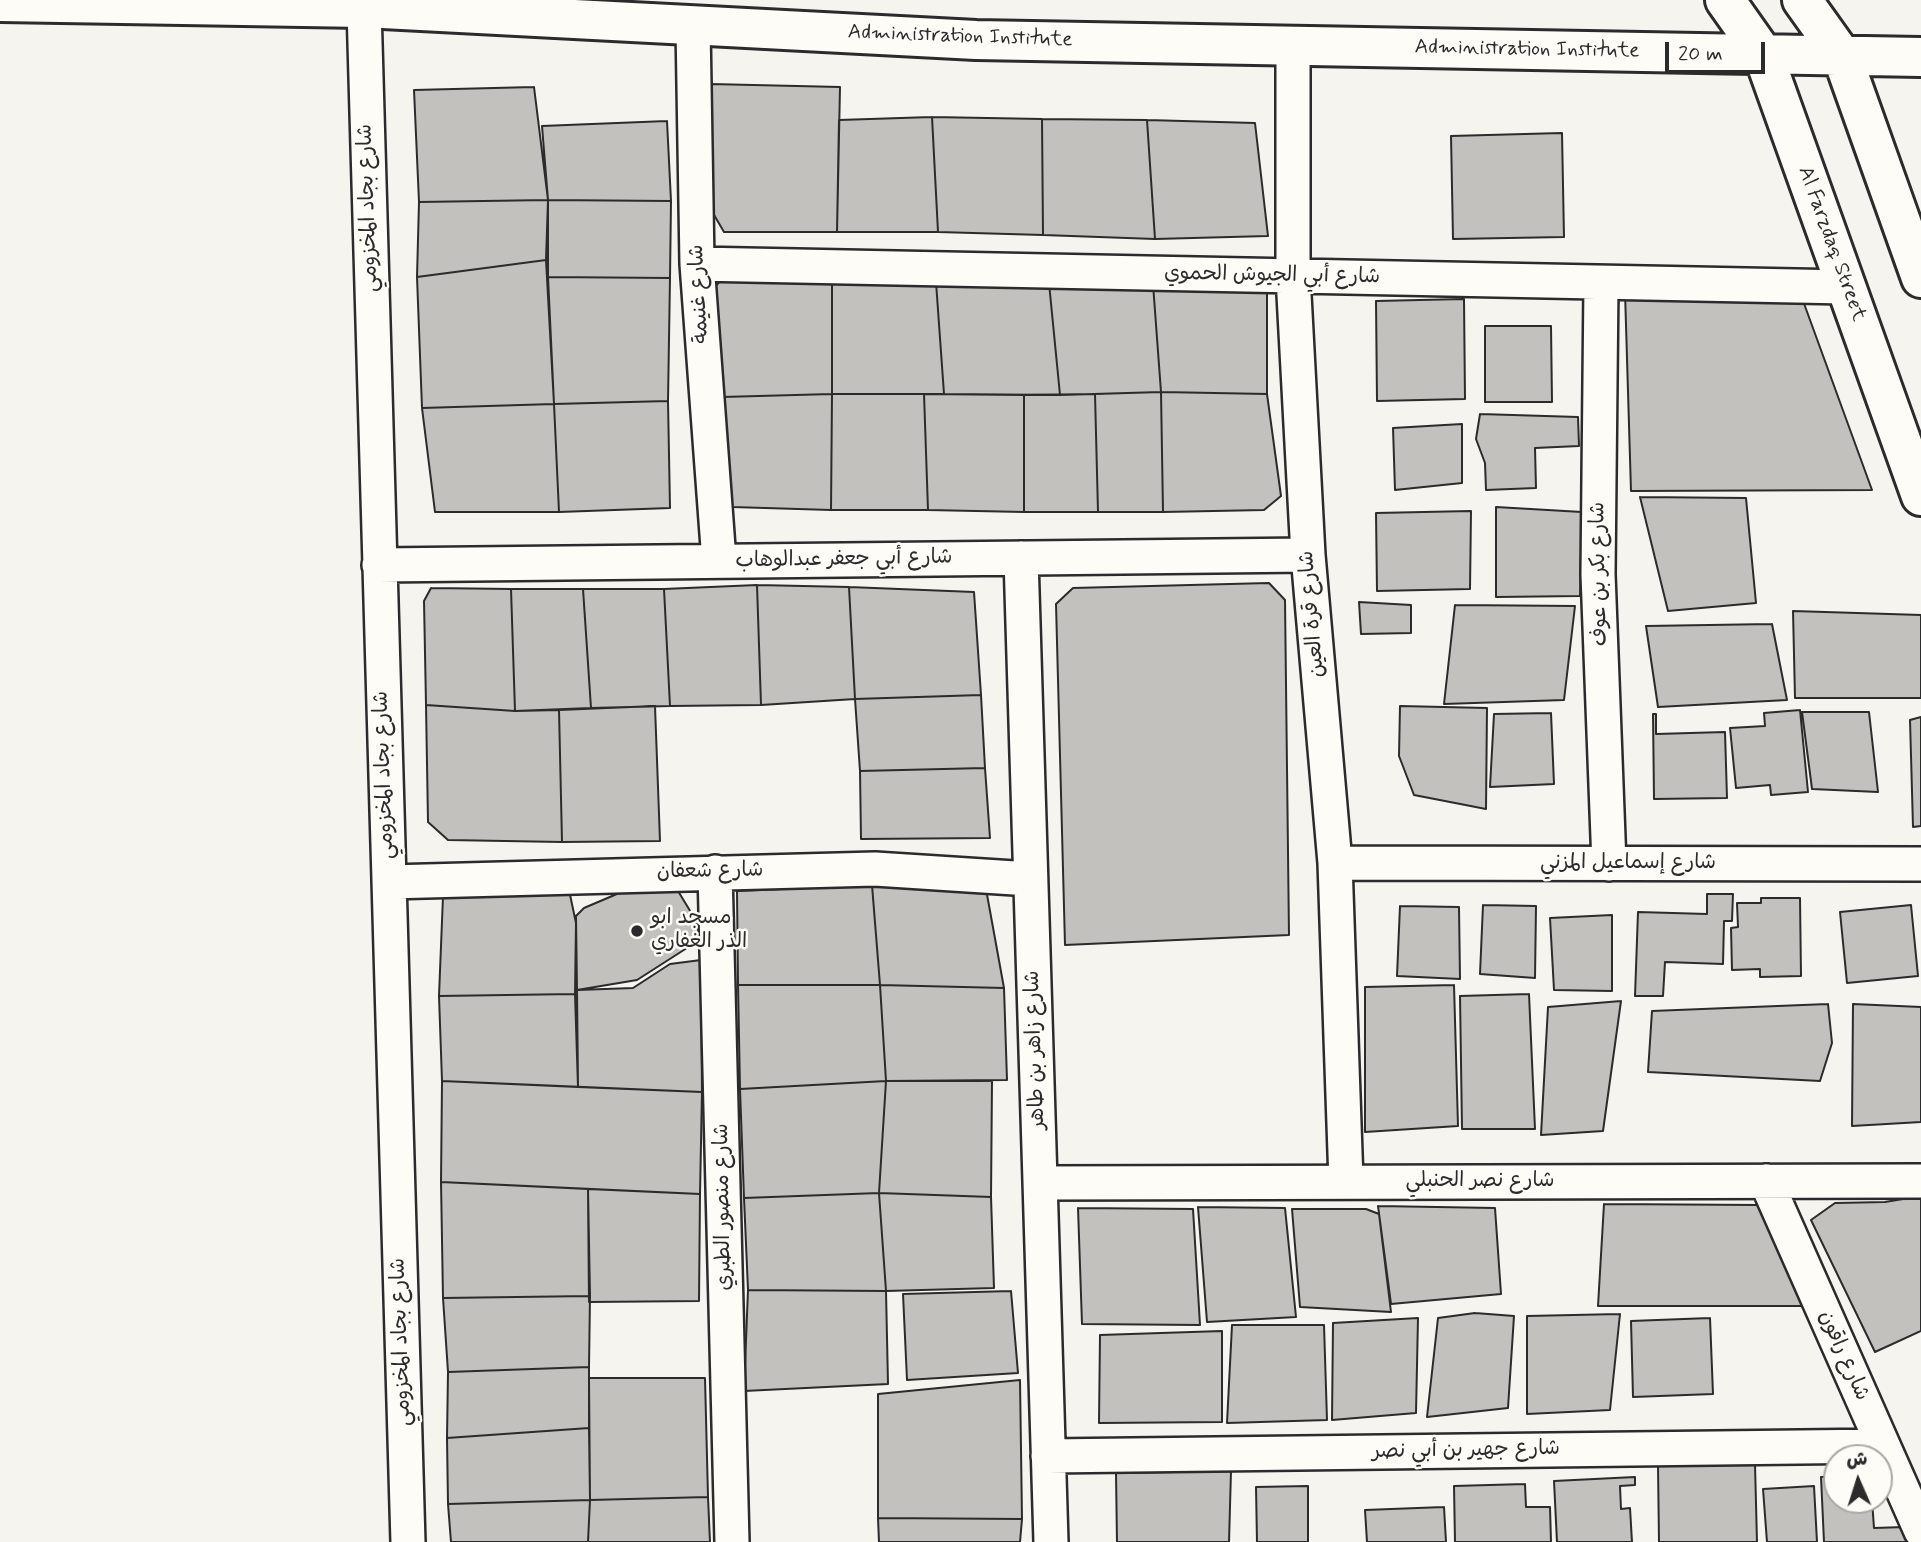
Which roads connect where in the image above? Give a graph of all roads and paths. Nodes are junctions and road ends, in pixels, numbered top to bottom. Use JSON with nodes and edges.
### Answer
{"nodes":[{"id":1,"x":1725,"y":0,"type":"edge"},
{"id":2,"x":1802,"y":0,"type":"edge"},
{"id":3,"x":0,"y":2,"type":"edge"},
{"id":4,"x":359,"y":8,"type":"junction"},
{"id":5,"x":693,"y":26,"type":"junction"},
{"id":6,"x":0,"y":27,"type":"edge"},
{"id":7,"x":1293,"y":45,"type":"junction"},
{"id":8,"x":1763,"y":54,"type":"junction"},
{"id":9,"x":1842,"y":56,"type":"junction"},
{"id":10,"x":1921,"y":57,"type":"edge"},
{"id":11,"x":697,"y":264,"type":"junction"},
{"id":12,"x":1293,"y":276,"type":"junction"},
{"id":13,"x":1921,"y":278,"type":"edge"},
{"id":14,"x":1601,"y":284,"type":"junction"},
{"id":15,"x":1846,"y":287,"type":"junction"},
{"id":16,"x":1921,"y":496,"type":"edge"},
{"id":17,"x":1308,"y":555,"type":"junction"},
{"id":18,"x":1021,"y":558,"type":"junction"},
{"id":19,"x":719,"y":561,"type":"junction"},
{"id":20,"x":379,"y":565,"type":"junction"},
{"id":21,"x":1335,"y":863,"type":"junction"},
{"id":22,"x":1609,"y":864,"type":"junction"},
{"id":23,"x":1921,"y":864,"type":"edge"},
{"id":24,"x":715,"y":872,"type":"junction"},
{"id":25,"x":1030,"y":879,"type":"junction"},
{"id":26,"x":388,"y":882,"type":"junction"},
{"id":27,"x":1766,"y":1181,"type":"junction"},
{"id":28,"x":1921,"y":1181,"type":"edge"},
{"id":29,"x":1346,"y":1182,"type":"junction"},
{"id":30,"x":1040,"y":1183,"type":"junction"},
{"id":31,"x":1882,"y":1444,"type":"edge"},
{"id":32,"x":1823,"y":1448,"type":"edge"},
{"id":33,"x":1048,"y":1456,"type":"junction"},
{"id":34,"x":1893,"y":1469,"type":"edge"},
{"id":35,"x":1921,"y":1531,"type":"edge"},
{"id":36,"x":408,"y":1542,"type":"edge"},
{"id":37,"x":732,"y":1542,"type":"edge"},
{"id":38,"x":1051,"y":1542,"type":"edge"}],
"edges":[{"from":1,"to":8,"type":"main road","name":"Al Farzdaq Street"},
{"from":2,"to":9,"type":"main road"},
{"from":3,"to":4,"type":"main road","name":"Administration Institute"},
{"from":4,"to":5,"type":"main road","name":"Administration Institute"},
{"from":4,"to":6,"type":"main road"},
{"from":4,"to":20,"type":"street","name":"شارع بجاد المخزومي"},
{"from":5,"to":7,"type":"main road","name":"Administration Institute"},
{"from":5,"to":11,"type":"street","name":"شارع غنيمة"},
{"from":7,"to":8,"type":"main road","name":"Administration Institute"},
{"from":7,"to":12,"type":"street","name":"شارع قرة العين"},
{"from":8,"to":9,"type":"main road","name":"Administration Institute"},
{"from":8,"to":15,"type":"main road","name":"Al Farzdaq Street"},
{"from":9,"to":10,"type":"main road","name":"Administration Institute"},
{"from":9,"to":13,"type":"main road"},
{"from":11,"to":12,"type":"street","name":"شارع أبي الجيوش الحموي"},
{"from":11,"to":19,"type":"street","name":"شارع غنيمة"},
{"from":12,"to":14,"type":"street","name":"شارع أبي الجيوش الحموي"},
{"from":12,"to":17,"type":"street","name":"شارع قرة العين"},
{"from":14,"to":15,"type":"street","name":"شارع أبي الجيوش الحموي"},
{"from":14,"to":22,"type":"street","name":"شارع بكر بن عوف"},
{"from":15,"to":16,"type":"main road","name":"Al Farzdaq Street"},
{"from":17,"to":18,"type":"street","name":"شارع أبي جعفر عبدالوهاب"},
{"from":17,"to":21,"type":"street","name":"شارع قرة العين"},
{"from":18,"to":19,"type":"street","name":"شارع أبي جعفر عبدالوهاب"},
{"from":18,"to":25,"type":"street","name":"شارع زاهر بن طاهر"},
{"from":19,"to":20,"type":"street","name":"شارع أبي جعفر عبدالوهاب"},
{"from":20,"to":26,"type":"street","name":"شارع بجاد المخزومي"},
{"from":21,"to":22,"type":"street","name":"شارع إسماعيل المزني"},
{"from":21,"to":29,"type":"street","name":"شارع قرة العين"},
{"from":22,"to":23,"type":"street","name":"شارع إسماعيل المزني"},
{"from":24,"to":25,"type":"street","name":"شارع شعفان"},
{"from":24,"to":26,"type":"street","name":"شارع شعفان"},
{"from":24,"to":37,"type":"street","name":"شارع منصور الطبري"},
{"from":25,"to":30,"type":"street","name":"شارع زاهر بن طاهر"},
{"from":26,"to":36,"type":"street","name":"شارع بجاد المخزومي"},
{"from":27,"to":28,"type":"street","name":"شارع نصر الحنبلي"},
{"from":27,"to":29,"type":"street","name":"شارع نصر الحنبلي"},
{"from":27,"to":31,"type":"street","name":"شارع راقون"},
{"from":29,"to":30,"type":"street","name":"شارع نصر الحنبلي"},
{"from":30,"to":33,"type":"street","name":"شارع زاهر بن طاهر"},
{"from":32,"to":33,"type":"street","name":"شارع جهير بن أبي نصر"},
{"from":33,"to":38,"type":"street","name":"شارع زاهر بن طاهر"},
{"from":34,"to":35,"type":"street","name":"شارع راقون"}]}
